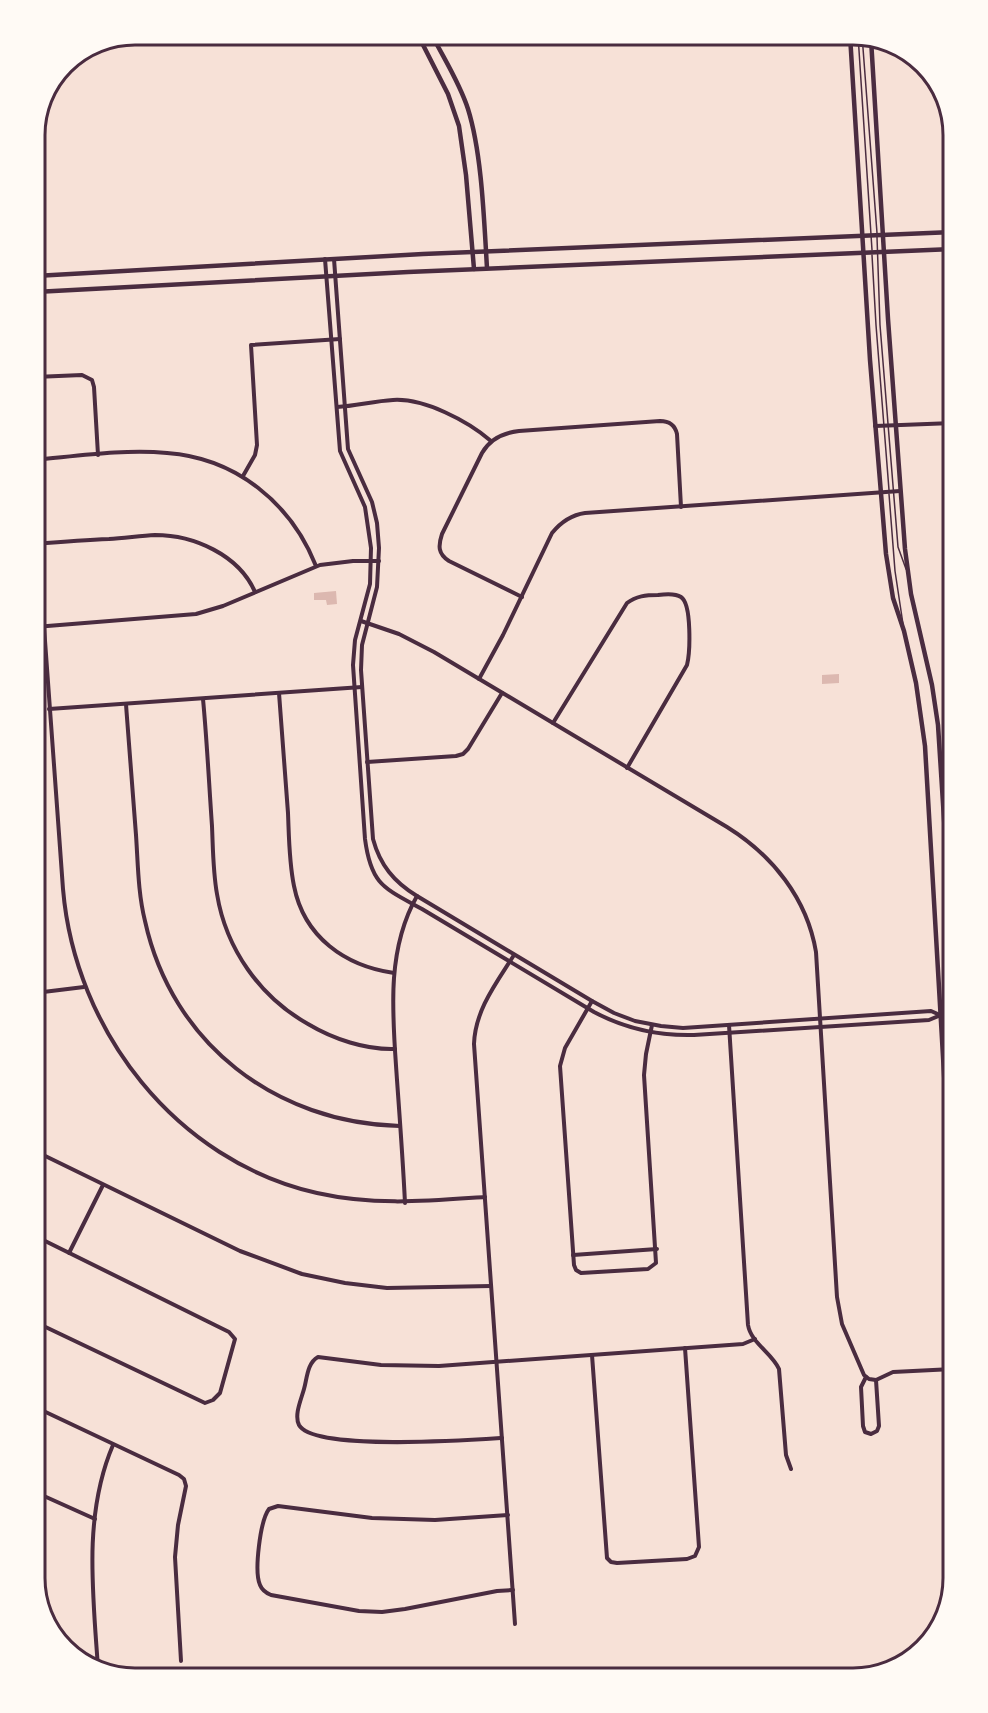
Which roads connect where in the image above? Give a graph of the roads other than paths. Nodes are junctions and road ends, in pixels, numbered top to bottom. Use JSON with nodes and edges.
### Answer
{"nodes":[{"id":1,"x":423,"y":45,"type":"edge"},
{"id":2,"x":437,"y":45,"type":"edge"},
{"id":3,"x":851,"y":45,"type":"edge"},
{"id":4,"x":859,"y":45,"type":"edge"},
{"id":5,"x":863,"y":46,"type":"edge"},
{"id":6,"x":873,"y":47,"type":"edge"},
{"id":7,"x":943,"y":232,"type":"edge"},
{"id":8,"x":863,"y":235,"type":"junction"},
{"id":9,"x":874,"y":235,"type":"junction"},
{"id":10,"x":884,"y":235,"type":"junction"},
{"id":11,"x":943,"y":249,"type":"edge"},
{"id":12,"x":885,"y":251,"type":"junction"},
{"id":13,"x":473,"y":252,"type":"junction"},
{"id":14,"x":486,"y":252,"type":"junction"},
{"id":15,"x":864,"y":252,"type":"junction"},
{"id":16,"x":875,"y":252,"type":"junction"},
{"id":17,"x":325,"y":259,"type":"junction"},
{"id":18,"x":334,"y":259,"type":"junction"},
{"id":19,"x":487,"y":268,"type":"junction"},
{"id":20,"x":474,"y":269,"type":"junction"},
{"id":21,"x":45,"y":275,"type":"edge"},
{"id":22,"x":327,"y":276,"type":"junction"},
{"id":23,"x":335,"y":276,"type":"junction"},
{"id":24,"x":45,"y":291,"type":"edge"},
{"id":25,"x":340,"y":339,"type":"junction"},
{"id":26,"x":332,"y":340,"type":"junction"},
{"id":27,"x":45,"y":377,"type":"edge"},
{"id":28,"x":337,"y":407,"type":"junction"},
{"id":29,"x":344,"y":407,"type":"junction"},
{"id":30,"x":943,"y":423,"type":"edge"},
{"id":31,"x":886,"y":425,"type":"junction"},
{"id":32,"x":896,"y":425,"type":"junction"},
{"id":33,"x":875,"y":426,"type":"junction"},
{"id":34,"x":491,"y":441,"type":"junction"},
{"id":35,"x":98,"y":455,"type":"junction"},
{"id":36,"x":45,"y":459,"type":"edge"},
{"id":37,"x":243,"y":476,"type":"junction"},
{"id":38,"x":900,"y":491,"type":"junction"},
{"id":39,"x":880,"y":492,"type":"junction"},
{"id":40,"x":891,"y":492,"type":"junction"},
{"id":41,"x":681,"y":507,"type":"junction"},
{"id":42,"x":45,"y":543,"type":"edge"},
{"id":43,"x":372,"y":561,"type":"junction"},
{"id":44,"x":379,"y":561,"type":"junction"},
{"id":45,"x":315,"y":566,"type":"junction"},
{"id":46,"x":908,"y":576,"type":"junction"},
{"id":47,"x":255,"y":592,"type":"junction"},
{"id":48,"x":522,"y":597,"type":"junction"},
{"id":49,"x":361,"y":621,"type":"junction"},
{"id":50,"x":368,"y":624,"type":"junction"},
{"id":51,"x":45,"y":627,"type":"edge"},
{"id":52,"x":904,"y":631,"type":"junction"},
{"id":53,"x":45,"y":643,"type":"edge"},
{"id":54,"x":479,"y":679,"type":"junction"},
{"id":55,"x":362,"y":687,"type":"junction"},
{"id":56,"x":354,"y":688,"type":"junction"},
{"id":57,"x":279,"y":693,"type":"junction"},
{"id":58,"x":502,"y":693,"type":"junction"},
{"id":59,"x":203,"y":699,"type":"junction"},
{"id":60,"x":126,"y":704,"type":"junction"},
{"id":61,"x":49,"y":709,"type":"junction"},
{"id":62,"x":553,"y":723,"type":"junction"},
{"id":63,"x":367,"y":762,"type":"junction"},
{"id":64,"x":627,"y":768,"type":"junction"},
{"id":65,"x":943,"y":798,"type":"edge"},
{"id":66,"x":417,"y":896,"type":"junction"},
{"id":67,"x":412,"y":904,"type":"junction"},
{"id":68,"x":514,"y":955,"type":"junction"},
{"id":69,"x":510,"y":961,"type":"junction"},
{"id":70,"x":394,"y":973,"type":"junction"},
{"id":71,"x":84,"y":987,"type":"junction"},
{"id":72,"x":45,"y":992,"type":"edge"},
{"id":73,"x":592,"y":1002,"type":"junction"},
{"id":74,"x":588,"y":1008,"type":"junction"},
{"id":75,"x":941,"y":1015,"type":"junction"},
{"id":76,"x":820,"y":1019,"type":"junction"},
{"id":77,"x":652,"y":1025,"type":"junction"},
{"id":78,"x":729,"y":1025,"type":"junction"},
{"id":79,"x":820,"y":1027,"type":"junction"},
{"id":80,"x":651,"y":1032,"type":"junction"},
{"id":81,"x":730,"y":1033,"type":"junction"},
{"id":82,"x":943,"y":1048,"type":"edge"},
{"id":83,"x":395,"y":1049,"type":"junction"},
{"id":84,"x":400,"y":1126,"type":"junction"},
{"id":85,"x":45,"y":1156,"type":"edge"},
{"id":86,"x":104,"y":1185,"type":"junction"},
{"id":87,"x":485,"y":1197,"type":"junction"},
{"id":88,"x":405,"y":1203,"type":"junction"},
{"id":89,"x":45,"y":1241,"type":"edge"},
{"id":90,"x":657,"y":1249,"type":"junction"},
{"id":91,"x":69,"y":1253,"type":"junction"},
{"id":92,"x":573,"y":1255,"type":"junction"},
{"id":93,"x":491,"y":1286,"type":"junction"},
{"id":94,"x":45,"y":1327,"type":"edge"},
{"id":95,"x":755,"y":1339,"type":"junction"},
{"id":96,"x":685,"y":1348,"type":"junction"},
{"id":97,"x":592,"y":1354,"type":"junction"},
{"id":98,"x":495,"y":1362,"type":"junction"},
{"id":99,"x":943,"y":1370,"type":"edge"},
{"id":100,"x":866,"y":1377,"type":"junction"},
{"id":101,"x":876,"y":1380,"type":"junction"},
{"id":102,"x":45,"y":1412,"type":"edge"},
{"id":103,"x":502,"y":1438,"type":"junction"},
{"id":104,"x":113,"y":1445,"type":"junction"},
{"id":105,"x":791,"y":1469,"type":"dead end"},
{"id":106,"x":45,"y":1497,"type":"edge"},
{"id":107,"x":508,"y":1515,"type":"junction"},
{"id":108,"x":95,"y":1519,"type":"junction"},
{"id":109,"x":513,"y":1590,"type":"junction"},
{"id":110,"x":515,"y":1624,"type":"dead end"},
{"id":111,"x":97,"y":1660,"type":"edge"},
{"id":112,"x":181,"y":1661,"type":"dead end"}],
"edges":[{"from":1,"to":13,"type":"street"},
{"from":2,"to":14,"type":"street"},
{"from":3,"to":8,"type":"street"},
{"from":4,"to":9,"type":"lane"},
{"from":5,"to":9,"type":"lane"},
{"from":6,"to":10,"type":"street"},
{"from":7,"to":10,"type":"street"},
{"from":8,"to":9,"type":"street"},
{"from":8,"to":14,"type":"street"},
{"from":8,"to":15,"type":"street"},
{"from":9,"to":10,"type":"street"},
{"from":9,"to":16,"type":"lane"},
{"from":9,"to":16,"type":"lane"},
{"from":10,"to":12,"type":"street"},
{"from":11,"to":12,"type":"street"},
{"from":12,"to":16,"type":"street"},
{"from":12,"to":32,"type":"street"},
{"from":13,"to":14,"type":"street"},
{"from":13,"to":18,"type":"street"},
{"from":13,"to":20,"type":"street"},
{"from":14,"to":19,"type":"street"},
{"from":15,"to":16,"type":"street"},
{"from":15,"to":19,"type":"street"},
{"from":15,"to":33,"type":"street"},
{"from":16,"to":31,"type":"lane"},
{"from":16,"to":31,"type":"lane"},
{"from":17,"to":18,"type":"street"},
{"from":17,"to":21,"type":"street"},
{"from":17,"to":22,"type":"street"},
{"from":18,"to":23,"type":"street"},
{"from":19,"to":20,"type":"street"},
{"from":20,"to":23,"type":"street"},
{"from":22,"to":23,"type":"street"},
{"from":22,"to":24,"type":"street"},
{"from":22,"to":26,"type":"street"},
{"from":23,"to":25,"type":"street"},
{"from":25,"to":26,"type":"street"},
{"from":25,"to":29,"type":"street"},
{"from":26,"to":28,"type":"street"},
{"from":26,"to":37,"type":"street"},
{"from":27,"to":35,"type":"street"},
{"from":28,"to":29,"type":"street"},
{"from":28,"to":43,"type":"street"},
{"from":29,"to":34,"type":"street"},
{"from":29,"to":44,"type":"street"},
{"from":30,"to":32,"type":"street"},
{"from":31,"to":32,"type":"street"},
{"from":31,"to":33,"type":"street"},
{"from":31,"to":40,"type":"lane"},
{"from":32,"to":38,"type":"street"},
{"from":33,"to":39,"type":"street"},
{"from":34,"to":41,"type":"street"},
{"from":34,"to":48,"type":"street"},
{"from":35,"to":36,"type":"street"},
{"from":35,"to":37,"type":"street"},
{"from":37,"to":45,"type":"street"},
{"from":38,"to":40,"type":"street"},
{"from":38,"to":46,"type":"street"},
{"from":39,"to":40,"type":"street"},
{"from":39,"to":41,"type":"street"},
{"from":39,"to":52,"type":"street"},
{"from":40,"to":46,"type":"lane"},
{"from":40,"to":52,"type":"lane"},
{"from":41,"to":48,"type":"street"},
{"from":42,"to":47,"type":"street"},
{"from":43,"to":44,"type":"street"},
{"from":43,"to":45,"type":"street"},
{"from":43,"to":49,"type":"street"},
{"from":44,"to":50,"type":"street"},
{"from":45,"to":47,"type":"street"},
{"from":46,"to":65,"type":"street"},
{"from":47,"to":51,"type":"street"},
{"from":48,"to":54,"type":"street"},
{"from":49,"to":50,"type":"street"},
{"from":49,"to":56,"type":"street"},
{"from":50,"to":54,"type":"street"},
{"from":50,"to":55,"type":"street"},
{"from":52,"to":75,"type":"street"},
{"from":53,"to":61,"type":"street"},
{"from":54,"to":58,"type":"street"},
{"from":55,"to":56,"type":"street"},
{"from":55,"to":63,"type":"street"},
{"from":56,"to":57,"type":"street"},
{"from":56,"to":67,"type":"street"},
{"from":57,"to":59,"type":"street"},
{"from":57,"to":70,"type":"street"},
{"from":58,"to":62,"type":"street"},
{"from":58,"to":63,"type":"street"},
{"from":59,"to":60,"type":"street"},
{"from":59,"to":83,"type":"street"},
{"from":60,"to":61,"type":"street"},
{"from":60,"to":84,"type":"street"},
{"from":61,"to":71,"type":"street"},
{"from":62,"to":64,"type":"street"},
{"from":62,"to":64,"type":"street"},
{"from":63,"to":66,"type":"street"},
{"from":64,"to":76,"type":"street"},
{"from":66,"to":67,"type":"street"},
{"from":66,"to":68,"type":"street"},
{"from":67,"to":69,"type":"street"},
{"from":67,"to":70,"type":"street"},
{"from":68,"to":69,"type":"street"},
{"from":68,"to":73,"type":"street"},
{"from":69,"to":74,"type":"street"},
{"from":69,"to":87,"type":"street"},
{"from":70,"to":83,"type":"street"},
{"from":71,"to":72,"type":"street"},
{"from":71,"to":88,"type":"street"},
{"from":73,"to":74,"type":"street"},
{"from":73,"to":77,"type":"street"},
{"from":74,"to":80,"type":"street"},
{"from":74,"to":92,"type":"street"},
{"from":75,"to":76,"type":"street"},
{"from":75,"to":79,"type":"street"},
{"from":75,"to":82,"type":"street"},
{"from":76,"to":78,"type":"street"},
{"from":76,"to":79,"type":"street"},
{"from":77,"to":78,"type":"street"},
{"from":77,"to":80,"type":"street"},
{"from":78,"to":81,"type":"street"},
{"from":79,"to":81,"type":"street"},
{"from":79,"to":100,"type":"street"},
{"from":80,"to":81,"type":"street"},
{"from":80,"to":90,"type":"street"},
{"from":81,"to":95,"type":"street"},
{"from":83,"to":84,"type":"street"},
{"from":84,"to":88,"type":"street"},
{"from":85,"to":86,"type":"street"},
{"from":86,"to":91,"type":"street"},
{"from":86,"to":93,"type":"street"},
{"from":87,"to":88,"type":"street"},
{"from":87,"to":93,"type":"street"},
{"from":89,"to":91,"type":"street"},
{"from":90,"to":92,"type":"street"},
{"from":90,"to":92,"type":"street"},
{"from":91,"to":94,"type":"street"},
{"from":93,"to":98,"type":"street"},
{"from":95,"to":96,"type":"street"},
{"from":95,"to":105,"type":"street"},
{"from":96,"to":97,"type":"street"},
{"from":96,"to":97,"type":"street"},
{"from":97,"to":98,"type":"street"},
{"from":98,"to":103,"type":"street"},
{"from":98,"to":103,"type":"street"},
{"from":99,"to":101,"type":"street"},
{"from":100,"to":101,"type":"street"},
{"from":100,"to":101,"type":"street"},
{"from":102,"to":104,"type":"street"},
{"from":103,"to":107,"type":"street"},
{"from":104,"to":108,"type":"street"},
{"from":104,"to":112,"type":"street"},
{"from":106,"to":108,"type":"street"},
{"from":107,"to":109,"type":"street"},
{"from":107,"to":109,"type":"street"},
{"from":108,"to":111,"type":"street"},
{"from":109,"to":110,"type":"street"}]}
